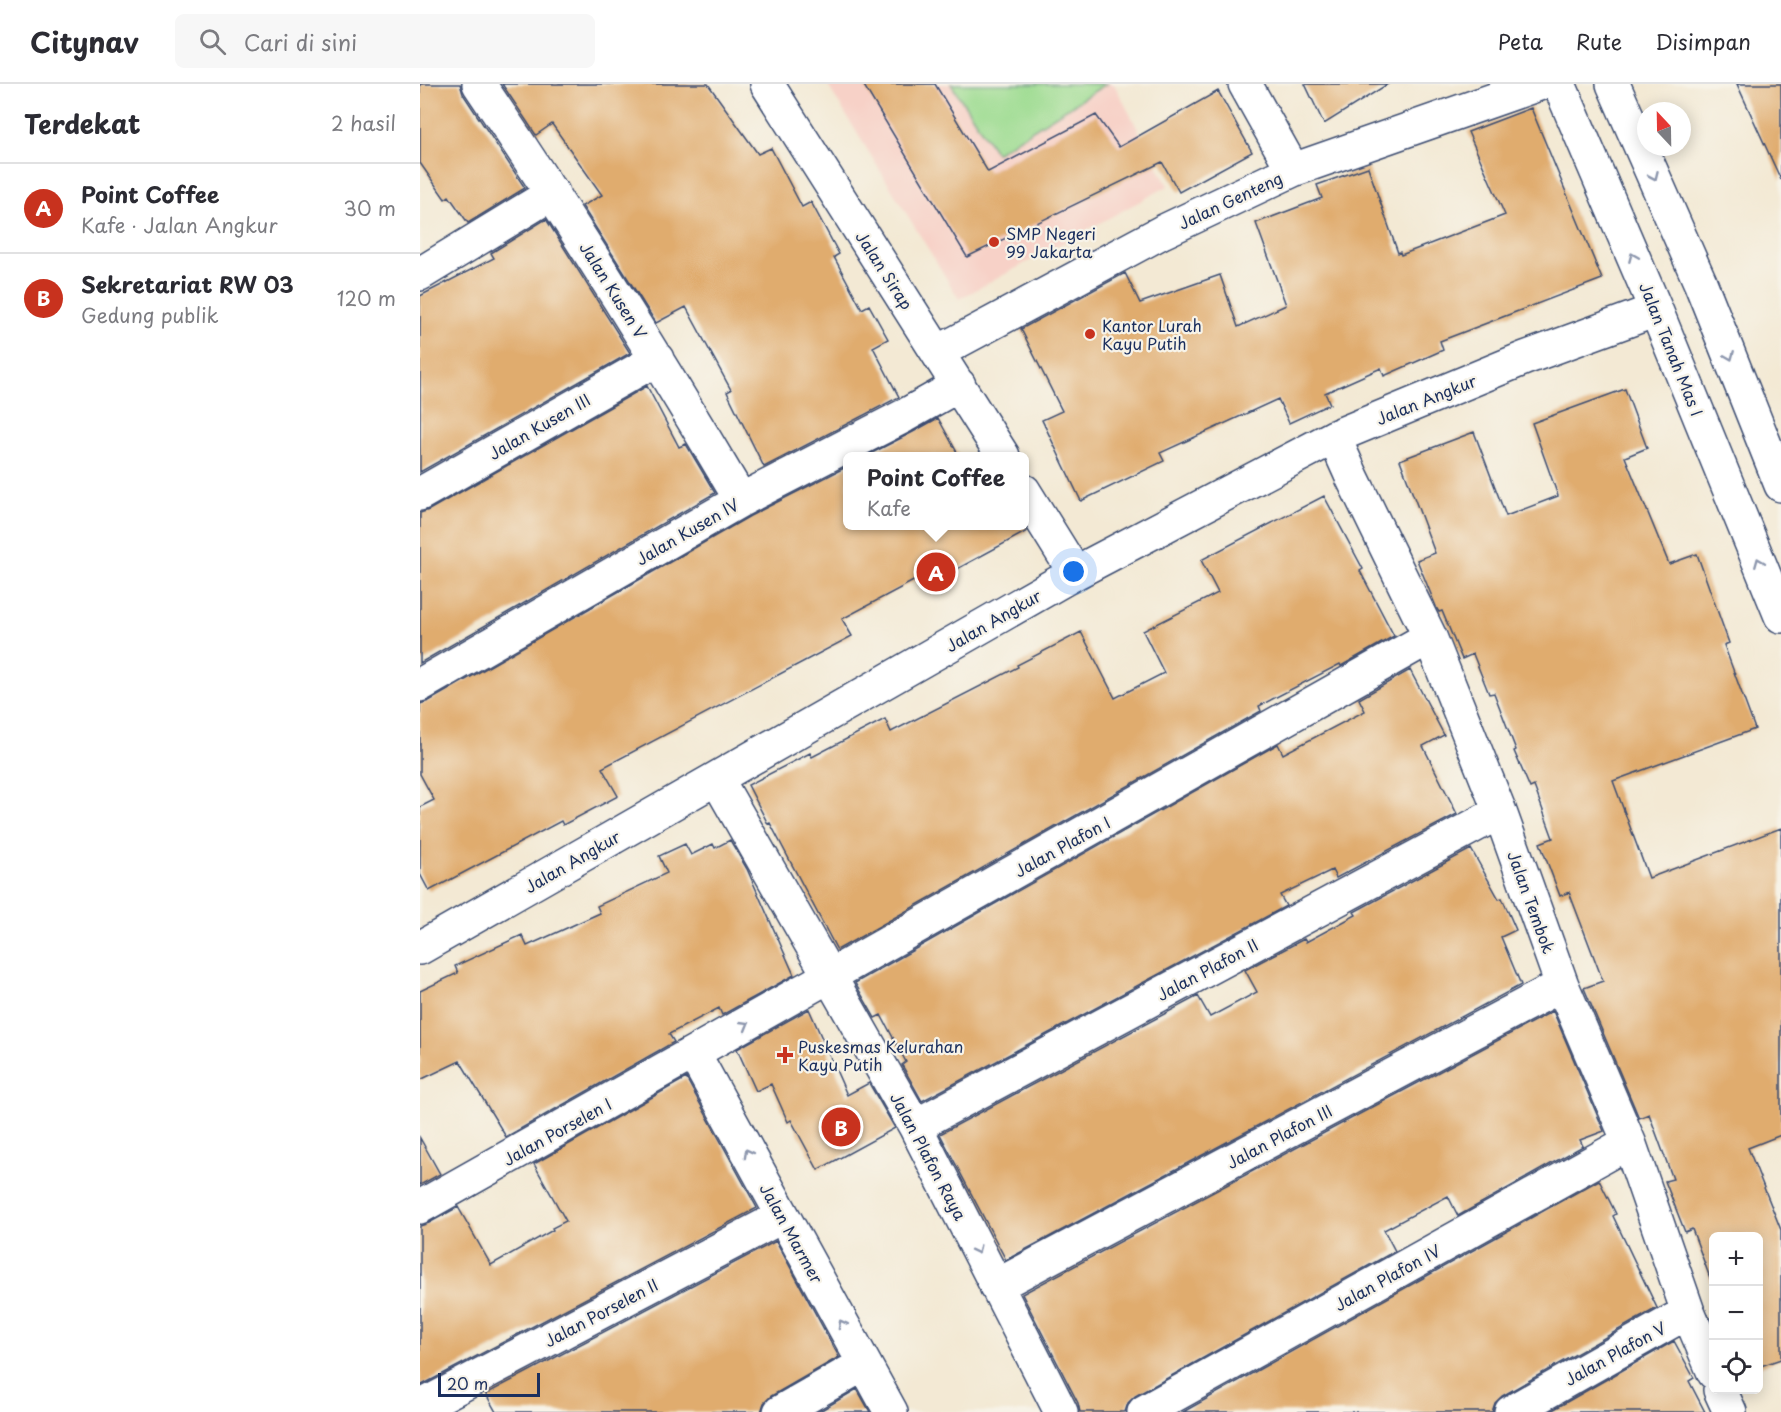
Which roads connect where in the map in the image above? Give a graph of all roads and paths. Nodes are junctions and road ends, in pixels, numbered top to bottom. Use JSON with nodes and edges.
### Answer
{"nodes":[{"id":1,"x":479,"y":84,"type":"edge"},
{"id":2,"x":767,"y":84,"type":"edge"},
{"id":3,"x":1245,"y":84,"type":"edge"},
{"id":4,"x":1539,"y":84,"type":"edge"},
{"id":5,"x":1559,"y":84,"type":"edge"},
{"id":6,"x":1613,"y":84,"type":"edge"},
{"id":7,"x":1293,"y":170,"type":"junction"},
{"id":8,"x":553,"y":193,"type":"junction"},
{"id":9,"x":420,"y":274,"type":"edge"},
{"id":10,"x":1656,"y":310,"type":"junction"},
{"id":11,"x":938,"y":352,"type":"junction"},
{"id":12,"x":657,"y":358,"type":"junction"},
{"id":13,"x":959,"y":385,"type":"junction"},
{"id":14,"x":1335,"y":436,"type":"junction"},
{"id":15,"x":1001,"y":452,"type":"edge"},
{"id":16,"x":1781,"y":485,"type":"edge"},
{"id":17,"x":420,"y":494,"type":"edge"},
{"id":18,"x":1029,"y":499,"type":"edge"},
{"id":19,"x":741,"y":500,"type":"junction"},
{"id":20,"x":1075,"y":573,"type":"junction"},
{"id":21,"x":1781,"y":616,"type":"edge"},
{"id":22,"x":1430,"y":638,"type":"junction"},
{"id":23,"x":420,"y":685,"type":"edge"},
{"id":24,"x":717,"y":779,"type":"junction"},
{"id":25,"x":1500,"y":812,"type":"junction"},
{"id":26,"x":420,"y":948,"type":"edge"},
{"id":27,"x":830,"y":977,"type":"junction"},
{"id":28,"x":1562,"y":985,"type":"junction"},
{"id":29,"x":694,"y":1054,"type":"junction"},
{"id":30,"x":915,"y":1126,"type":"junction"},
{"id":31,"x":1629,"y":1142,"type":"junction"},
{"id":32,"x":420,"y":1207,"type":"edge"},
{"id":33,"x":783,"y":1216,"type":"junction"},
{"id":34,"x":996,"y":1286,"type":"junction"},
{"id":35,"x":1688,"y":1312,"type":"junction"},
{"id":36,"x":1709,"y":1363,"type":"edge"},
{"id":37,"x":864,"y":1364,"type":"junction"},
{"id":38,"x":1722,"y":1394,"type":"edge"},
{"id":39,"x":420,"y":1407,"type":"edge"},
{"id":40,"x":780,"y":1412,"type":"edge"},
{"id":41,"x":891,"y":1412,"type":"edge"},
{"id":42,"x":1061,"y":1412,"type":"edge"},
{"id":43,"x":1144,"y":1412,"type":"edge"},
{"id":44,"x":1511,"y":1412,"type":"edge"},
{"id":45,"x":1730,"y":1412,"type":"edge"}],
"edges":[{"from":1,"to":8,"type":"street","name":"Jalan Kusen V"},
{"from":2,"to":11,"type":"street","name":"Jalan Sirap"},
{"from":3,"to":7,"type":"street"},
{"from":4,"to":7,"type":"street","name":"Jalan Genteng"},
{"from":10,"to":5,"type":"street","name":"Jalan Tanah Mas I","one_way":true},
{"from":6,"to":16,"type":"street","one_way":true},
{"from":7,"to":11,"type":"street","name":"Jalan Genteng"},
{"from":8,"to":9,"type":"street"},
{"from":8,"to":12,"type":"street","name":"Jalan Kusen V"},
{"from":10,"to":14,"type":"street","name":"Jalan Angkur"},
{"from":21,"to":10,"type":"street","name":"Jalan Tanah Mas I","one_way":true},
{"from":11,"to":13,"type":"street","name":"Jalan Sirap"},
{"from":12,"to":17,"type":"street","name":"Jalan Kusen III"},
{"from":12,"to":19,"type":"street","name":"Jalan Kusen V"},
{"from":13,"to":15,"type":"street","name":"Jalan Sirap"},
{"from":13,"to":19,"type":"street","name":"Jalan Kusen IV"},
{"from":14,"to":20,"type":"street","name":"Jalan Angkur"},
{"from":14,"to":22,"type":"street","name":"Jalan Tembok"},
{"from":18,"to":20,"type":"street"},
{"from":19,"to":23,"type":"street","name":"Jalan Kusen IV"},
{"from":20,"to":24,"type":"street","name":"Jalan Angkur"},
{"from":22,"to":25,"type":"street","name":"Jalan Tembok"},
{"from":22,"to":27,"type":"street","name":"Jalan Plafon I"},
{"from":24,"to":26,"type":"street","name":"Jalan Angkur"},
{"from":24,"to":27,"type":"street","name":"Jalan Plafon Raya"},
{"from":25,"to":28,"type":"street","name":"Jalan Tembok"},
{"from":25,"to":30,"type":"street","name":"Jalan Plafon II"},
{"from":29,"to":27,"type":"street","name":"Jalan Plafon I","one_way":true},
{"from":27,"to":30,"type":"street","name":"Jalan Plafon Raya"},
{"from":28,"to":31,"type":"street","name":"Jalan Tembok"},
{"from":28,"to":34,"type":"street","name":"Jalan Plafon III"},
{"from":29,"to":32,"type":"street","name":"Jalan Porselen I"},
{"from":33,"to":29,"type":"street","name":"Jalan Marmer","one_way":true},
{"from":30,"to":34,"type":"street","name":"Jalan Plafon Raya","one_way":true},
{"from":31,"to":35,"type":"street","name":"Jalan Tembok"},
{"from":31,"to":43,"type":"street","name":"Jalan Plafon IV"},
{"from":37,"to":33,"type":"street","name":"Jalan Marmer","one_way":true},
{"from":33,"to":39,"type":"street","name":"Jalan Porselen II"},
{"from":34,"to":42,"type":"street","name":"Jalan Plafon Raya"},
{"from":35,"to":36,"type":"street","name":"Jalan Tembok"},
{"from":35,"to":44,"type":"street","name":"Jalan Plafon V"},
{"from":37,"to":40,"type":"street"},
{"from":37,"to":41,"type":"street","name":"Jalan Marmer"},
{"from":38,"to":45,"type":"street"}]}
